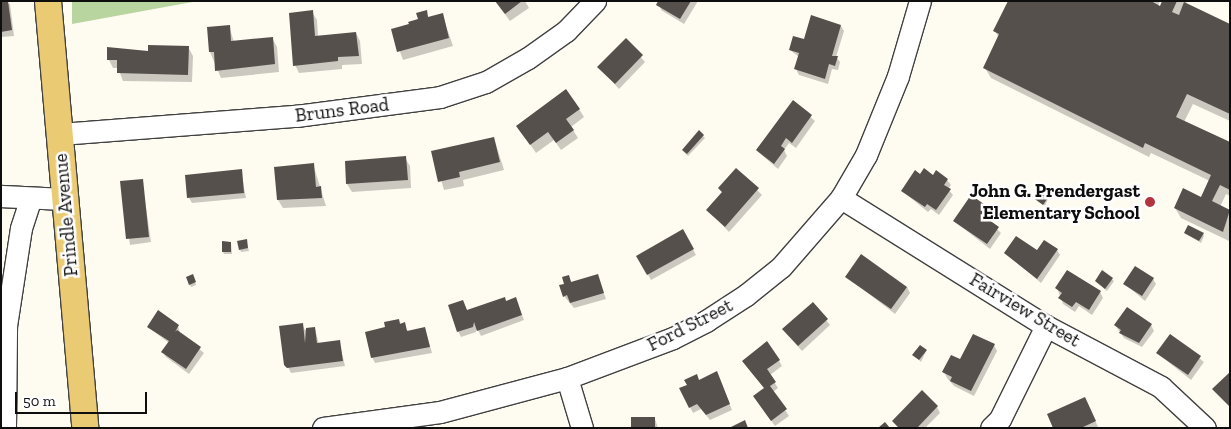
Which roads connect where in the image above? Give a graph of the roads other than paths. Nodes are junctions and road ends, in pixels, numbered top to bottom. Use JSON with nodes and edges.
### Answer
{"nodes":[{"id":1,"x":48,"y":1,"type":"edge"},
{"id":2,"x":595,"y":1,"type":"edge"},
{"id":3,"x":920,"y":1,"type":"edge"},
{"id":4,"x":60,"y":134,"type":"junction"},
{"id":5,"x":1,"y":196,"type":"edge"},
{"id":6,"x":841,"y":198,"type":"junction"},
{"id":7,"x":64,"y":199,"type":"junction"},
{"id":8,"x":30,"y":200,"type":"junction"},
{"id":9,"x":1046,"y":326,"type":"junction"},
{"id":10,"x":567,"y":378,"type":"junction"},
{"id":11,"x":5,"y":428,"type":"edge"},
{"id":12,"x":86,"y":428,"type":"edge"},
{"id":13,"x":323,"y":428,"type":"edge"},
{"id":14,"x":582,"y":428,"type":"edge"},
{"id":15,"x":991,"y":428,"type":"edge"},
{"id":16,"x":1205,"y":428,"type":"edge"}],
"edges":[{"from":1,"to":4,"type":"main road","name":"Prindle Avenue"},
{"from":2,"to":4,"type":"street","name":"Bruns Road"},
{"from":3,"to":6,"type":"street","name":"Ford Street"},
{"from":4,"to":7,"type":"main road","name":"Prindle Avenue"},
{"from":5,"to":8,"type":"street"},
{"from":6,"to":9,"type":"street","name":"Fairview Street"},
{"from":6,"to":10,"type":"street","name":"Ford Street"},
{"from":7,"to":8,"type":"street"},
{"from":7,"to":12,"type":"main road","name":"Prindle Avenue"},
{"from":8,"to":11,"type":"street"},
{"from":9,"to":15,"type":"street"},
{"from":9,"to":16,"type":"street","name":"Fairview Street"},
{"from":10,"to":13,"type":"street","name":"Ford Street"},
{"from":10,"to":14,"type":"street"}]}
